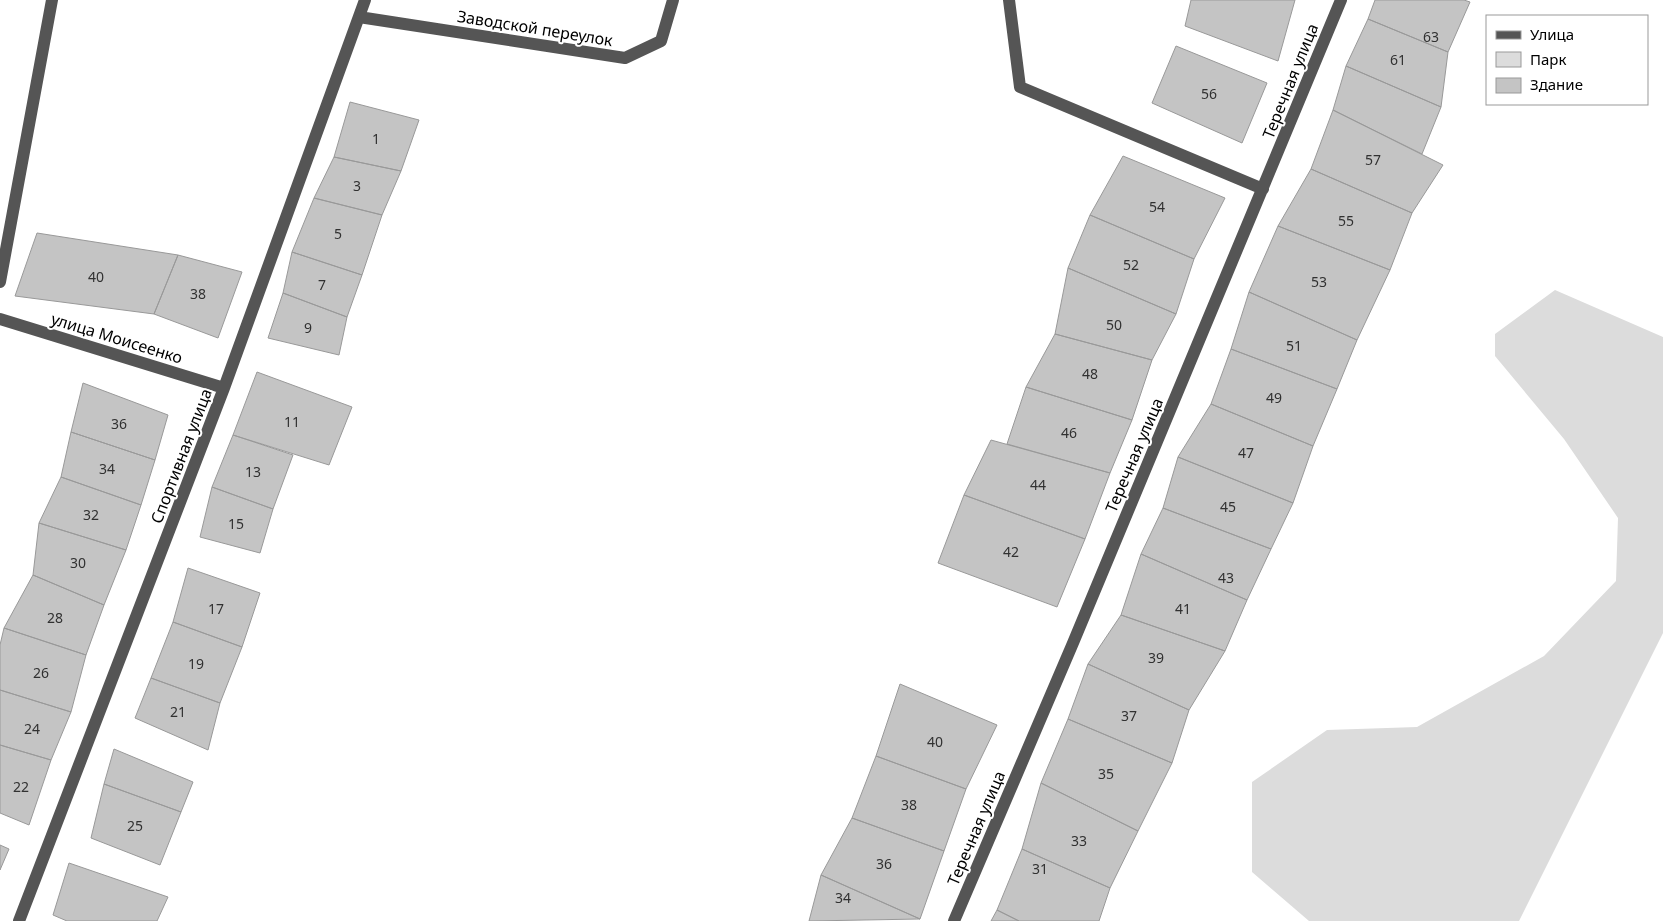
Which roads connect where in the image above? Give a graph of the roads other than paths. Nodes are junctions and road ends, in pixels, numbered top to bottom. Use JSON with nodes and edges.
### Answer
{"nodes":[{"id":1,"x":52,"y":0,"type":"edge"},
{"id":2,"x":365,"y":0,"type":"edge"},
{"id":3,"x":673,"y":0,"type":"edge"},
{"id":4,"x":1009,"y":0,"type":"edge"},
{"id":5,"x":1341,"y":0,"type":"edge"},
{"id":6,"x":359,"y":17,"type":"junction"},
{"id":7,"x":1263,"y":189,"type":"junction"},
{"id":8,"x":0,"y":282,"type":"edge"},
{"id":9,"x":0,"y":319,"type":"edge"},
{"id":10,"x":224,"y":388,"type":"junction"},
{"id":11,"x":19,"y":921,"type":"edge"},
{"id":12,"x":954,"y":921,"type":"edge"}],
"edges":[{"from":1,"to":8,"type":"street"},
{"from":2,"to":6,"type":"street","name":"Спортивная улица"},
{"from":3,"to":6,"type":"street","name":"Заводской переулок"},
{"from":4,"to":7,"type":"street"},
{"from":5,"to":7,"type":"street","name":"Теречная улица"},
{"from":6,"to":10,"type":"street","name":"Спортивная улица"},
{"from":7,"to":12,"type":"street","name":"Теречная улица"},
{"from":9,"to":10,"type":"street","name":"улица Моисеенко"},
{"from":10,"to":11,"type":"street","name":"Спортивная улица"}]}
